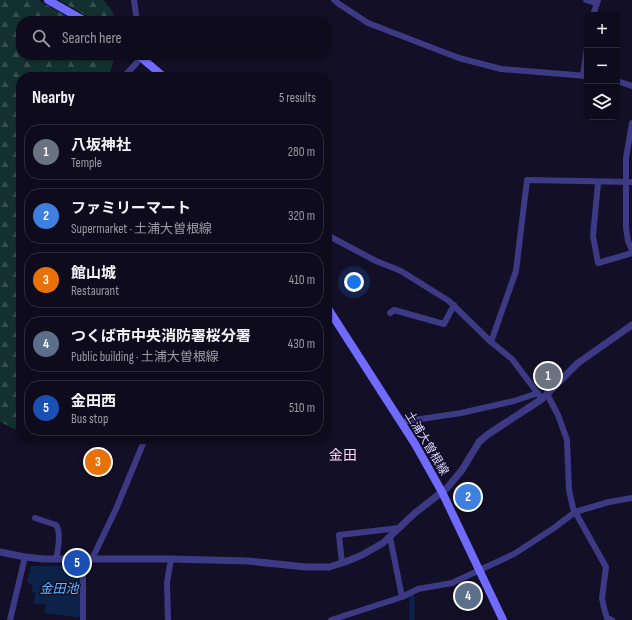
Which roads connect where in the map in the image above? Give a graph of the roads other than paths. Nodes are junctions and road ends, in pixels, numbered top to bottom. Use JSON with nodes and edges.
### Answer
{"nodes":[{"id":1,"x":48,"y":0,"type":"edge"},
{"id":2,"x":134,"y":0,"type":"edge"},
{"id":3,"x":334,"y":0,"type":"edge"},
{"id":4,"x":586,"y":0,"type":"edge"},
{"id":5,"x":597,"y":2,"type":"edge"},
{"id":6,"x":594,"y":12,"type":"edge"},
{"id":7,"x":76,"y":16,"type":"edge"},
{"id":8,"x":136,"y":16,"type":"edge"},
{"id":9,"x":139,"y":60,"type":"edge"},
{"id":10,"x":145,"y":60,"type":"edge"},
{"id":11,"x":127,"y":72,"type":"edge"},
{"id":12,"x":158,"y":72,"type":"edge"},
{"id":13,"x":584,"y":76,"type":"edge"},
{"id":14,"x":620,"y":82,"type":"edge"},
{"id":15,"x":632,"y":86,"type":"edge"},
{"id":16,"x":632,"y":124,"type":"edge"},
{"id":17,"x":598,"y":182,"type":"junction"},
{"id":18,"x":629,"y":182,"type":"edge"},
{"id":19,"x":332,"y":238,"type":"edge"},
{"id":20,"x":632,"y":251,"type":"edge"},
{"id":21,"x":454,"y":305,"type":"junction"},
{"id":22,"x":390,"y":313,"type":"dead end"},
{"id":23,"x":332,"y":315,"type":"edge"},
{"id":24,"x":631,"y":328,"type":"edge"},
{"id":25,"x":491,"y":342,"type":"junction"},
{"id":26,"x":542,"y":396,"type":"junction"},
{"id":27,"x":401,"y":422,"type":"junction"},
{"id":28,"x":143,"y":444,"type":"edge"},
{"id":29,"x":442,"y":492,"type":"junction"},
{"id":30,"x":632,"y":498,"type":"edge"},
{"id":31,"x":576,"y":512,"type":"junction"},
{"id":32,"x":35,"y":518,"type":"dead end"},
{"id":33,"x":400,"y":528,"type":"junction"},
{"id":34,"x":390,"y":537,"type":"junction"},
{"id":35,"x":0,"y":552,"type":"edge"},
{"id":36,"x":25,"y":557,"type":"junction"},
{"id":37,"x":56,"y":559,"type":"junction"},
{"id":38,"x":83,"y":559,"type":"junction"},
{"id":39,"x":92,"y":559,"type":"junction"},
{"id":40,"x":170,"y":559,"type":"junction"},
{"id":41,"x":342,"y":563,"type":"junction"},
{"id":42,"x":479,"y":570,"type":"junction"},
{"id":43,"x":402,"y":597,"type":"junction"},
{"id":44,"x":10,"y":620,"type":"edge"},
{"id":45,"x":83,"y":620,"type":"edge"},
{"id":46,"x":168,"y":620,"type":"edge"},
{"id":47,"x":331,"y":620,"type":"edge"},
{"id":48,"x":503,"y":620,"type":"edge"},
{"id":49,"x":612,"y":620,"type":"edge"}],
"edges":[{"from":1,"to":7,"type":"main road"},
{"from":2,"to":8,"type":"street"},
{"from":3,"to":13,"type":"street"},
{"from":4,"to":5,"type":"street"},
{"from":5,"to":6,"type":"street"},
{"from":9,"to":11,"type":"street"},
{"from":10,"to":12,"type":"main road"},
{"from":14,"to":15,"type":"street"},
{"from":16,"to":18,"type":"street"},
{"from":17,"to":18,"type":"street"},
{"from":17,"to":20,"type":"street"},
{"from":17,"to":25,"type":"street"},
{"from":18,"to":20,"type":"street"},
{"from":19,"to":21,"type":"street"},
{"from":21,"to":22,"type":"street"},
{"from":21,"to":25,"type":"street"},
{"from":23,"to":27,"type":"main road","name":"土浦大曽根線"},
{"from":24,"to":26,"type":"street"},
{"from":25,"to":26,"type":"street"},
{"from":26,"to":27,"type":"street"},
{"from":26,"to":29,"type":"street"},
{"from":26,"to":31,"type":"street"},
{"from":27,"to":29,"type":"main road","name":"土浦大曽根線"},
{"from":28,"to":39,"type":"street"},
{"from":29,"to":33,"type":"street"},
{"from":29,"to":42,"type":"main road","name":"土浦大曽根線"},
{"from":30,"to":31,"type":"street"},
{"from":31,"to":42,"type":"street"},
{"from":31,"to":49,"type":"street"},
{"from":32,"to":37,"type":"street"},
{"from":33,"to":34,"type":"street"},
{"from":33,"to":41,"type":"street"},
{"from":34,"to":41,"type":"street"},
{"from":34,"to":43,"type":"street"},
{"from":35,"to":36,"type":"street"},
{"from":36,"to":37,"type":"street"},
{"from":36,"to":44,"type":"street"},
{"from":37,"to":38,"type":"street"},
{"from":38,"to":39,"type":"street"},
{"from":38,"to":45,"type":"street"},
{"from":39,"to":40,"type":"street"},
{"from":40,"to":41,"type":"street"},
{"from":40,"to":46,"type":"street"},
{"from":42,"to":43,"type":"street"},
{"from":42,"to":48,"type":"main road","name":"土浦大曽根線"},
{"from":43,"to":47,"type":"street"}]}
